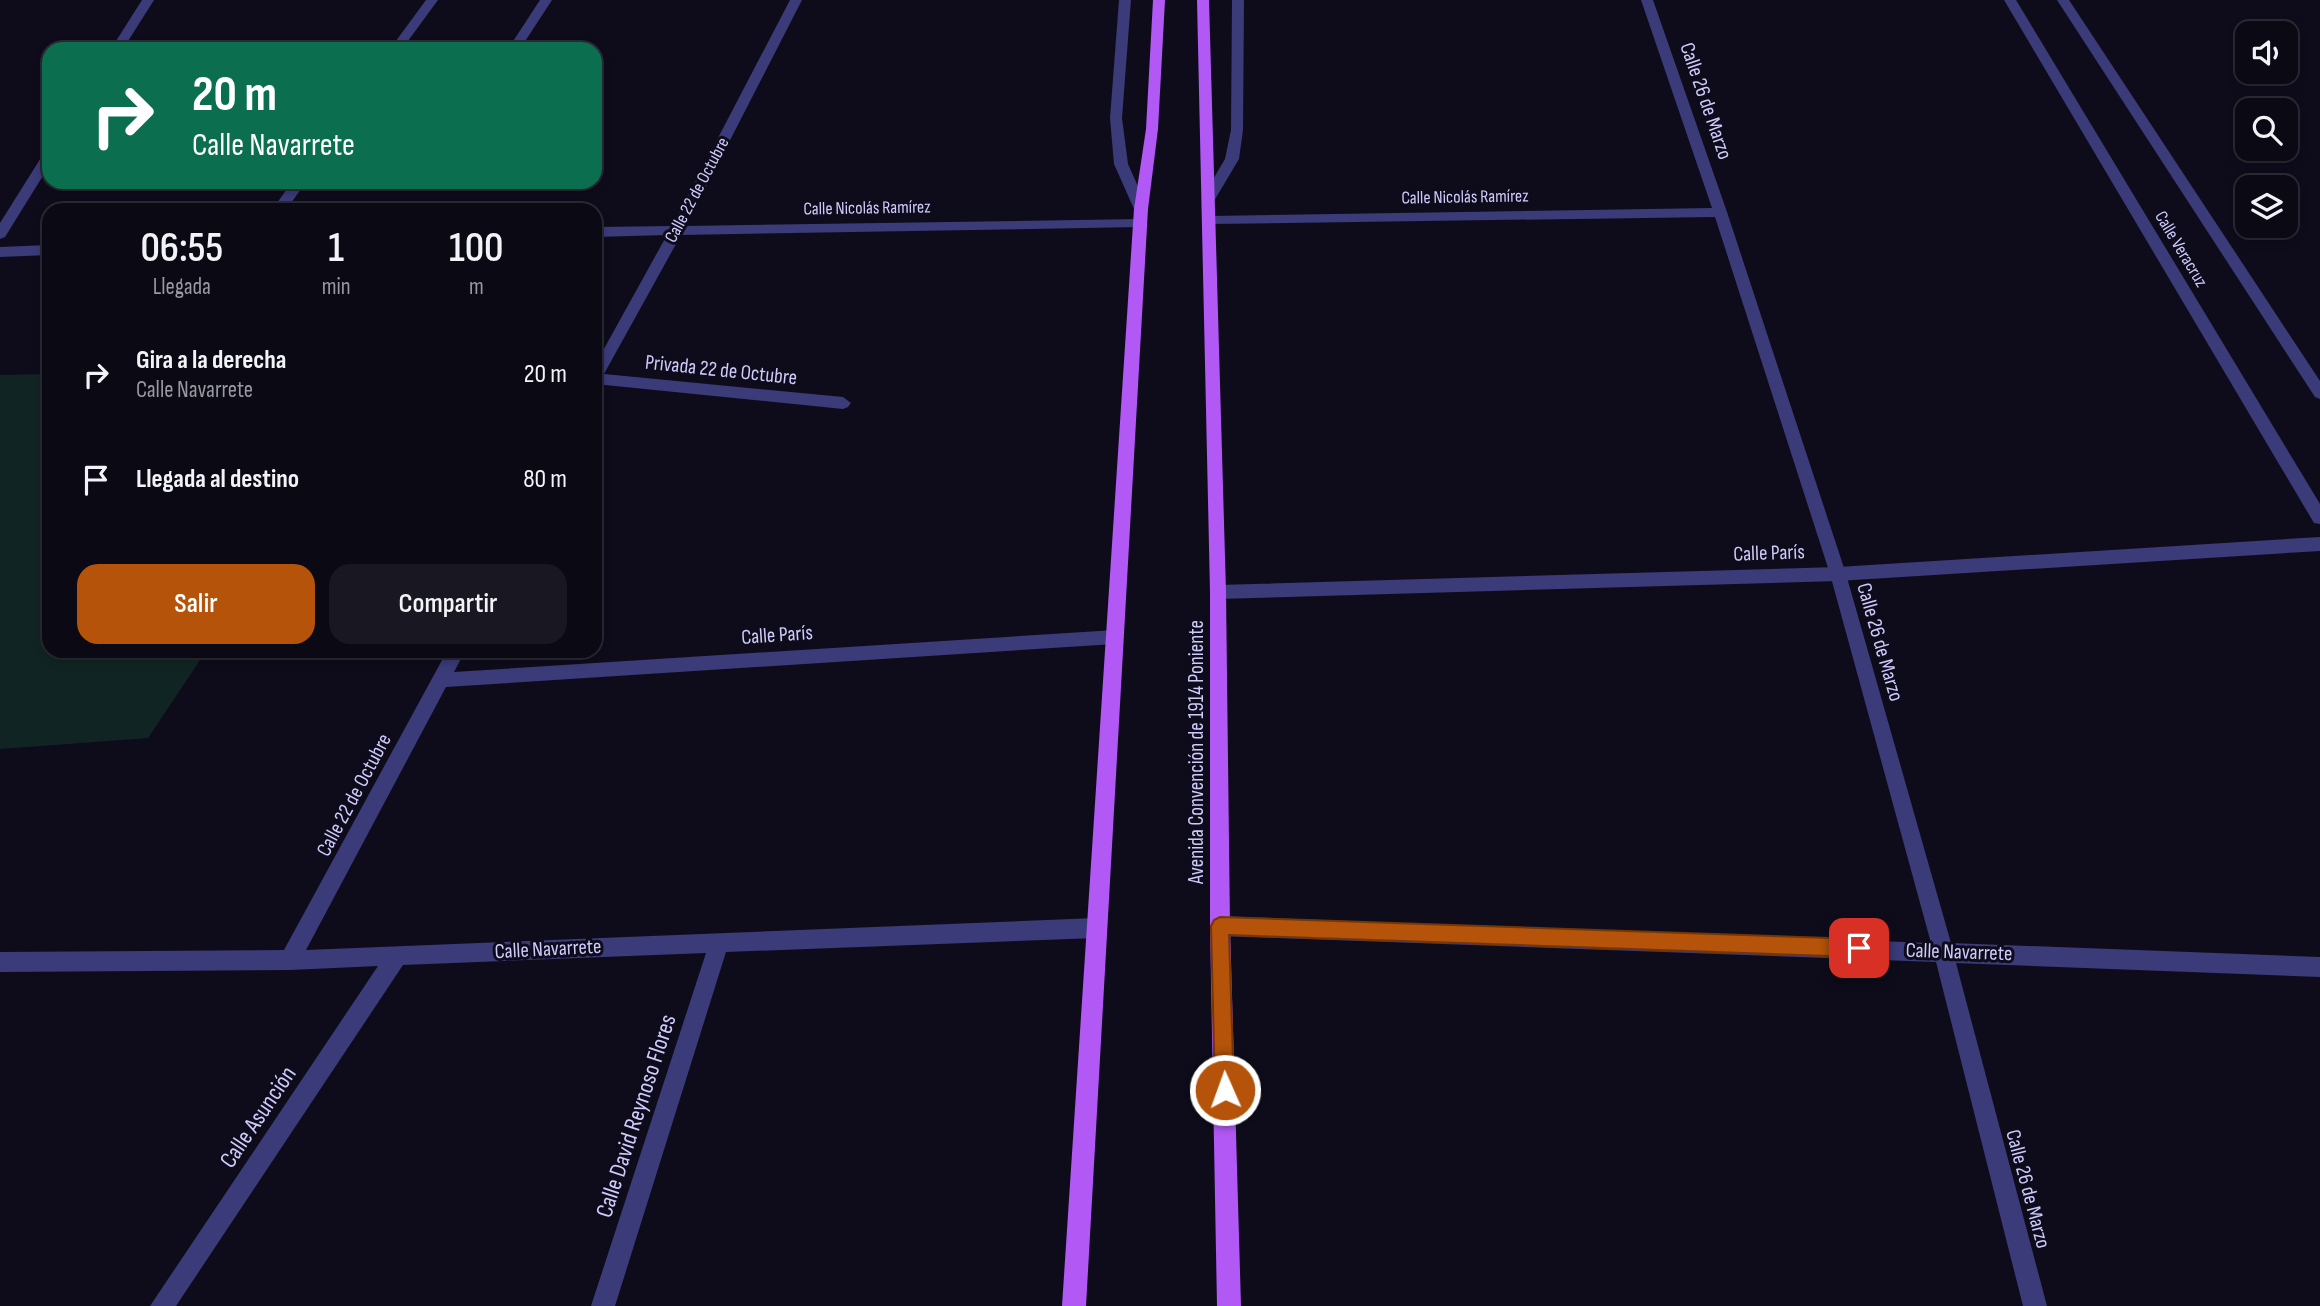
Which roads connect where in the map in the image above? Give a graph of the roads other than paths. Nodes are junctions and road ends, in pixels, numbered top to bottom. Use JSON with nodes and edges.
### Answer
{"nodes":[{"id":1,"x":148,"y":0,"type":"edge"},
{"id":2,"x":432,"y":0,"type":"edge"},
{"id":3,"x":546,"y":0,"type":"edge"},
{"id":4,"x":796,"y":0,"type":"edge"},
{"id":5,"x":1125,"y":0,"type":"edge"},
{"id":6,"x":1159,"y":0,"type":"edge"},
{"id":7,"x":1203,"y":0,"type":"edge"},
{"id":8,"x":1238,"y":0,"type":"edge"},
{"id":9,"x":1647,"y":0,"type":"edge"},
{"id":10,"x":2010,"y":0,"type":"edge"},
{"id":11,"x":2063,"y":0,"type":"edge"},
{"id":12,"x":121,"y":42,"type":"edge"},
{"id":13,"x":401,"y":42,"type":"edge"},
{"id":14,"x":519,"y":42,"type":"edge"},
{"id":15,"x":42,"y":167,"type":"edge"},
{"id":16,"x":1209,"y":198,"type":"junction"},
{"id":17,"x":1720,"y":212,"type":"junction"},
{"id":18,"x":1141,"y":216,"type":"junction"},
{"id":19,"x":1210,"y":220,"type":"junction"},
{"id":20,"x":677,"y":230,"type":"junction"},
{"id":21,"x":602,"y":232,"type":"edge"},
{"id":22,"x":0,"y":234,"type":"edge"},
{"id":23,"x":42,"y":250,"type":"edge"},
{"id":24,"x":0,"y":252,"type":"edge"},
{"id":25,"x":602,"y":366,"type":"edge"},
{"id":26,"x":602,"y":380,"type":"edge"},
{"id":27,"x":2320,"y":393,"type":"edge"},
{"id":28,"x":844,"y":403,"type":"dead end"},
{"id":29,"x":2320,"y":518,"type":"edge"},
{"id":30,"x":2320,"y":544,"type":"edge"},
{"id":31,"x":1838,"y":574,"type":"junction"},
{"id":32,"x":1218,"y":592,"type":"junction"},
{"id":33,"x":1115,"y":636,"type":"junction"},
{"id":34,"x":453,"y":658,"type":"edge"},
{"id":35,"x":442,"y":680,"type":"junction"},
{"id":36,"x":1220,"y":926,"type":"junction"},
{"id":37,"x":1096,"y":928,"type":"junction"},
{"id":38,"x":720,"y":941,"type":"junction"},
{"id":39,"x":1943,"y":951,"type":"junction"},
{"id":40,"x":397,"y":957,"type":"junction"},
{"id":41,"x":290,"y":960,"type":"junction"},
{"id":42,"x":0,"y":962,"type":"edge"},
{"id":43,"x":2320,"y":967,"type":"edge"},
{"id":44,"x":162,"y":1306,"type":"edge"},
{"id":45,"x":603,"y":1306,"type":"edge"},
{"id":46,"x":1074,"y":1306,"type":"edge"},
{"id":47,"x":1228,"y":1306,"type":"edge"},
{"id":48,"x":2035,"y":1306,"type":"edge"}],
"edges":[{"from":1,"to":12,"type":"street"},
{"from":2,"to":13,"type":"street"},
{"from":3,"to":14,"type":"street"},
{"from":4,"to":20,"type":"street","name":"Calle 22 de Octubre"},
{"from":5,"to":18,"type":"street"},
{"from":6,"to":18,"type":"main road"},
{"from":7,"to":16,"type":"main road","name":"Avenida Convención de 1914 Poniente"},
{"from":8,"to":16,"type":"street"},
{"from":9,"to":17,"type":"street","name":"Calle 26 de Marzo"},
{"from":10,"to":29,"type":"street","name":"Calle Veracruz"},
{"from":11,"to":27,"type":"street","name":"Calle Veracruz"},
{"from":15,"to":22,"type":"street"},
{"from":16,"to":19,"type":"main road","name":"Avenida Convención de 1914 Poniente"},
{"from":17,"to":19,"type":"street","name":"Calle Nicolás Ramírez"},
{"from":17,"to":31,"type":"street","name":"Calle 26 de Marzo"},
{"from":18,"to":20,"type":"street","name":"Calle Nicolás Ramírez"},
{"from":18,"to":33,"type":"main road"},
{"from":19,"to":32,"type":"main road","name":"Avenida Convención de 1914 Poniente"},
{"from":20,"to":21,"type":"street","name":"Calle Nicolás Ramírez"},
{"from":20,"to":25,"type":"street","name":"Calle 22 de Octubre"},
{"from":23,"to":24,"type":"street"},
{"from":26,"to":28,"type":"street","name":"Privada 22 de Octubre"},
{"from":30,"to":31,"type":"street","name":"Calle París"},
{"from":31,"to":32,"type":"street","name":"Calle París"},
{"from":31,"to":39,"type":"street","name":"Calle 26 de Marzo"},
{"from":32,"to":36,"type":"main road","name":"Avenida Convención de 1914 Poniente"},
{"from":33,"to":35,"type":"street","name":"Calle París"},
{"from":33,"to":37,"type":"main road"},
{"from":34,"to":35,"type":"street","name":"Calle 22 de Octubre"},
{"from":35,"to":41,"type":"street","name":"Calle 22 de Octubre"},
{"from":36,"to":39,"type":"street","name":"Calle Navarrete"},
{"from":36,"to":47,"type":"main road","name":"Avenida Convención de 1914 Poniente"},
{"from":37,"to":38,"type":"street","name":"Calle Navarrete"},
{"from":37,"to":46,"type":"main road"},
{"from":38,"to":40,"type":"street","name":"Calle Navarrete"},
{"from":38,"to":45,"type":"street","name":"Calle David Reynoso Flores"},
{"from":39,"to":43,"type":"street","name":"Calle Navarrete"},
{"from":39,"to":48,"type":"street","name":"Calle 26 de Marzo"},
{"from":40,"to":41,"type":"street","name":"Calle Navarrete"},
{"from":40,"to":44,"type":"street","name":"Calle Asunción"},
{"from":41,"to":42,"type":"street","name":"Calle Navarrete"}]}
